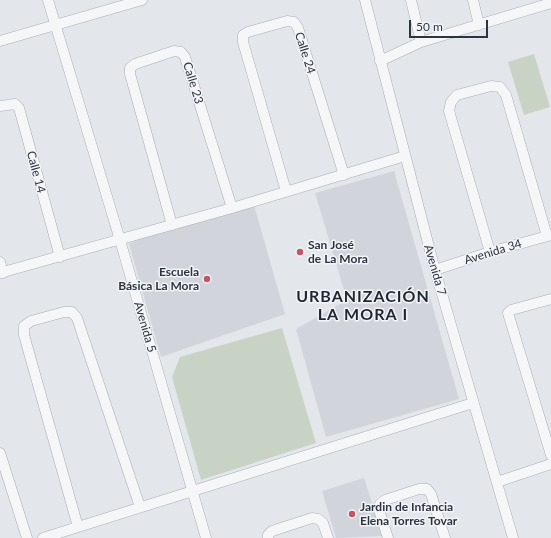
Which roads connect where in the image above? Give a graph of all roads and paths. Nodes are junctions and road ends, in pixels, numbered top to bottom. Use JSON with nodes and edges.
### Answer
{"nodes":[{"id":1,"x":48,"y":0,"type":"edge"},
{"id":2,"x":142,"y":0,"type":"edge"},
{"id":3,"x":365,"y":0,"type":"edge"},
{"id":4,"x":411,"y":0,"type":"edge"},
{"id":5,"x":473,"y":0,"type":"edge"},
{"id":6,"x":551,"y":3,"type":"edge"},
{"id":7,"x":535,"y":4,"type":"edge"},
{"id":8,"x":108,"y":5,"type":"edge"},
{"id":9,"x":55,"y":25,"type":"junction"},
{"id":10,"x":479,"y":25,"type":"junction"},
{"id":11,"x":0,"y":41,"type":"edge"},
{"id":12,"x":421,"y":42,"type":"junction"},
{"id":13,"x":380,"y":61,"type":"junction"},
{"id":14,"x":0,"y":106,"type":"edge"},
{"id":15,"x":405,"y":156,"type":"junction"},
{"id":16,"x":344,"y":175,"type":"junction"},
{"id":17,"x":286,"y":191,"type":"junction"},
{"id":18,"x":232,"y":208,"type":"junction"},
{"id":19,"x":172,"y":225,"type":"junction"},
{"id":20,"x":549,"y":235,"type":"edge"},
{"id":21,"x":120,"y":240,"type":"junction"},
{"id":22,"x":490,"y":252,"type":"junction"},
{"id":23,"x":60,"y":257,"type":"junction"},
{"id":24,"x":0,"y":262,"type":"edge"},
{"id":25,"x":435,"y":270,"type":"junction"},
{"id":26,"x":1,"y":273,"type":"edge"},
{"id":27,"x":551,"y":299,"type":"edge"},
{"id":28,"x":474,"y":403,"type":"junction"},
{"id":29,"x":0,"y":453,"type":"edge"},
{"id":30,"x":551,"y":455,"type":"edge"},
{"id":31,"x":551,"y":464,"type":"edge"},
{"id":32,"x":497,"y":482,"type":"junction"},
{"id":33,"x":192,"y":491,"type":"junction"},
{"id":34,"x":140,"y":507,"type":"junction"},
{"id":35,"x":78,"y":527,"type":"junction"},
{"id":36,"x":27,"y":538,"type":"edge"},
{"id":37,"x":43,"y":538,"type":"edge"},
{"id":38,"x":206,"y":538,"type":"edge"},
{"id":39,"x":268,"y":538,"type":"edge"},
{"id":40,"x":328,"y":538,"type":"edge"},
{"id":41,"x":388,"y":538,"type":"edge"},
{"id":42,"x":445,"y":538,"type":"edge"},
{"id":43,"x":513,"y":538,"type":"edge"}],
"edges":[{"from":1,"to":9,"type":"street","name":"Avenida 5"},
{"from":2,"to":8,"type":"street"},
{"from":3,"to":13,"type":"street","name":"Avenida 7"},
{"from":4,"to":12,"type":"street"},
{"from":5,"to":10,"type":"street"},
{"from":6,"to":7,"type":"street"},
{"from":7,"to":10,"type":"street"},
{"from":8,"to":9,"type":"street"},
{"from":9,"to":11,"type":"street"},
{"from":9,"to":21,"type":"street","name":"Avenida 5"},
{"from":10,"to":12,"type":"street"},
{"from":12,"to":13,"type":"street"},
{"from":13,"to":15,"type":"street","name":"Avenida 7"},
{"from":14,"to":23,"type":"street","name":"Calle 14"},
{"from":15,"to":16,"type":"street"},
{"from":15,"to":25,"type":"street","name":"Avenida 7"},
{"from":16,"to":17,"type":"street"},
{"from":16,"to":17,"type":"street","name":"Calle 24"},
{"from":17,"to":18,"type":"street"},
{"from":18,"to":19,"type":"street"},
{"from":18,"to":19,"type":"street","name":"Calle 23"},
{"from":19,"to":21,"type":"street"},
{"from":20,"to":22,"type":"street","name":"Avenida 34"},
{"from":20,"to":22,"type":"street"},
{"from":21,"to":23,"type":"street"},
{"from":21,"to":33,"type":"street","name":"Avenida 5"},
{"from":22,"to":25,"type":"street","name":"Avenida 34"},
{"from":23,"to":26,"type":"street"},
{"from":24,"to":26,"type":"street"},
{"from":25,"to":28,"type":"street","name":"Avenida 7"},
{"from":27,"to":30,"type":"street"},
{"from":28,"to":32,"type":"street","name":"Avenida 7"},
{"from":28,"to":33,"type":"street"},
{"from":29,"to":36,"type":"street"},
{"from":31,"to":32,"type":"street"},
{"from":32,"to":43,"type":"street","name":"Avenida 7"},
{"from":33,"to":34,"type":"street"},
{"from":33,"to":38,"type":"street","name":"Avenida 5"},
{"from":34,"to":35,"type":"street"},
{"from":34,"to":35,"type":"street"},
{"from":35,"to":37,"type":"street"},
{"from":39,"to":40,"type":"street"},
{"from":41,"to":42,"type":"street"}]}
